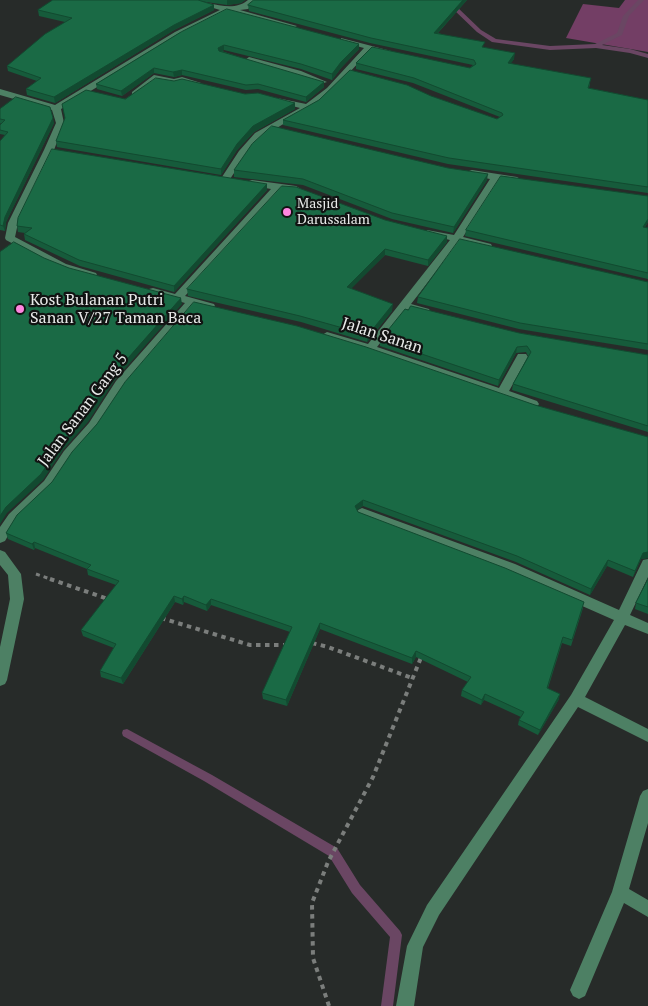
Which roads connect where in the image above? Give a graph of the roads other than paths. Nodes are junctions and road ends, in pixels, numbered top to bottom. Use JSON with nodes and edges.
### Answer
{"nodes":[{"id":1,"x":192,"y":0,"type":"edge"},
{"id":2,"x":253,"y":0,"type":"edge"},
{"id":3,"x":229,"y":9,"type":"junction"},
{"id":4,"x":306,"y":30,"type":"edge"},
{"id":5,"x":333,"y":37,"type":"edge"},
{"id":6,"x":369,"y":47,"type":"junction"},
{"id":7,"x":395,"y":52,"type":"edge"},
{"id":8,"x":243,"y":59,"type":"edge"},
{"id":9,"x":345,"y":71,"type":"junction"},
{"id":10,"x":355,"y":73,"type":"edge"},
{"id":11,"x":334,"y":85,"type":"junction"},
{"id":12,"x":209,"y":86,"type":"edge"},
{"id":13,"x":84,"y":90,"type":"junction"},
{"id":14,"x":0,"y":92,"type":"edge"},
{"id":15,"x":102,"y":96,"type":"edge"},
{"id":16,"x":268,"y":97,"type":"edge"},
{"id":17,"x":126,"y":100,"type":"edge"},
{"id":18,"x":307,"y":107,"type":"junction"},
{"id":19,"x":56,"y":108,"type":"junction"},
{"id":20,"x":271,"y":127,"type":"junction"},
{"id":21,"x":284,"y":130,"type":"edge"},
{"id":22,"x":467,"y":172,"type":"edge"},
{"id":23,"x":496,"y":177,"type":"junction"},
{"id":24,"x":524,"y":180,"type":"edge"},
{"id":25,"x":279,"y":186,"type":"junction"},
{"id":26,"x":307,"y":192,"type":"edge"},
{"id":27,"x":423,"y":230,"type":"edge"},
{"id":28,"x":457,"y":238,"type":"junction"},
{"id":29,"x":5,"y":240,"type":"edge"},
{"id":30,"x":495,"y":248,"type":"edge"},
{"id":31,"x":99,"y":277,"type":"edge"},
{"id":32,"x":142,"y":288,"type":"edge"},
{"id":33,"x":178,"y":297,"type":"junction"},
{"id":34,"x":192,"y":302,"type":"junction"},
{"id":35,"x":404,"y":305,"type":"junction"},
{"id":36,"x":219,"y":308,"type":"edge"},
{"id":37,"x":438,"y":314,"type":"edge"},
{"id":38,"x":317,"y":332,"type":"edge"},
{"id":39,"x":370,"y":348,"type":"junction"},
{"id":40,"x":522,"y":357,"type":"dead end"},
{"id":41,"x":502,"y":393,"type":"junction"},
{"id":42,"x":539,"y":406,"type":"edge"},
{"id":43,"x":362,"y":513,"type":"edge"},
{"id":44,"x":0,"y":538,"type":"edge"},
{"id":45,"x":4,"y":559,"type":"edge"},
{"id":46,"x":648,"y":564,"type":"edge"},
{"id":47,"x":622,"y":617,"type":"junction"},
{"id":48,"x":648,"y":628,"type":"edge"},
{"id":49,"x":0,"y":680,"type":"edge"},
{"id":50,"x":576,"y":699,"type":"junction"},
{"id":51,"x":648,"y":736,"type":"edge"},
{"id":52,"x":648,"y":796,"type":"edge"},
{"id":53,"x":620,"y":892,"type":"junction"},
{"id":54,"x":648,"y":909,"type":"edge"},
{"id":55,"x":579,"y":990,"type":"dead end"},
{"id":56,"x":406,"y":1006,"type":"edge"}],
"edges":[{"from":1,"to":3,"type":"street"},
{"from":2,"to":3,"type":"street"},
{"from":3,"to":4,"type":"street"},
{"from":3,"to":13,"type":"street"},
{"from":5,"to":6,"type":"street"},
{"from":6,"to":7,"type":"street"},
{"from":6,"to":9,"type":"street"},
{"from":8,"to":11,"type":"street"},
{"from":9,"to":10,"type":"street"},
{"from":9,"to":11,"type":"street"},
{"from":11,"to":18,"type":"street"},
{"from":12,"to":17,"type":"street"},
{"from":13,"to":15,"type":"street"},
{"from":13,"to":19,"type":"street"},
{"from":14,"to":19,"type":"street"},
{"from":16,"to":18,"type":"street"},
{"from":18,"to":20,"type":"street"},
{"from":19,"to":29,"type":"street"},
{"from":20,"to":21,"type":"street"},
{"from":20,"to":25,"type":"street"},
{"from":22,"to":23,"type":"street"},
{"from":23,"to":24,"type":"street"},
{"from":23,"to":28,"type":"street"},
{"from":25,"to":26,"type":"street"},
{"from":25,"to":33,"type":"street"},
{"from":27,"to":28,"type":"street"},
{"from":28,"to":30,"type":"street"},
{"from":28,"to":35,"type":"street"},
{"from":29,"to":31,"type":"street"},
{"from":32,"to":33,"type":"street"},
{"from":33,"to":34,"type":"street"},
{"from":34,"to":36,"type":"street"},
{"from":34,"to":44,"type":"street","name":"Jalan Sanan Gang 5"},
{"from":35,"to":37,"type":"street"},
{"from":35,"to":39,"type":"street"},
{"from":38,"to":39,"type":"street","name":"Jalan Sanan"},
{"from":39,"to":41,"type":"street","name":"Jalan Sanan"},
{"from":40,"to":41,"type":"street"},
{"from":41,"to":42,"type":"street","name":"Jalan Sanan"},
{"from":43,"to":47,"type":"street"},
{"from":45,"to":49,"type":"street"},
{"from":46,"to":47,"type":"street"},
{"from":47,"to":48,"type":"street"},
{"from":47,"to":50,"type":"street"},
{"from":50,"to":51,"type":"street"},
{"from":50,"to":56,"type":"street"},
{"from":52,"to":53,"type":"street"},
{"from":53,"to":54,"type":"street"},
{"from":53,"to":55,"type":"street"}]}
